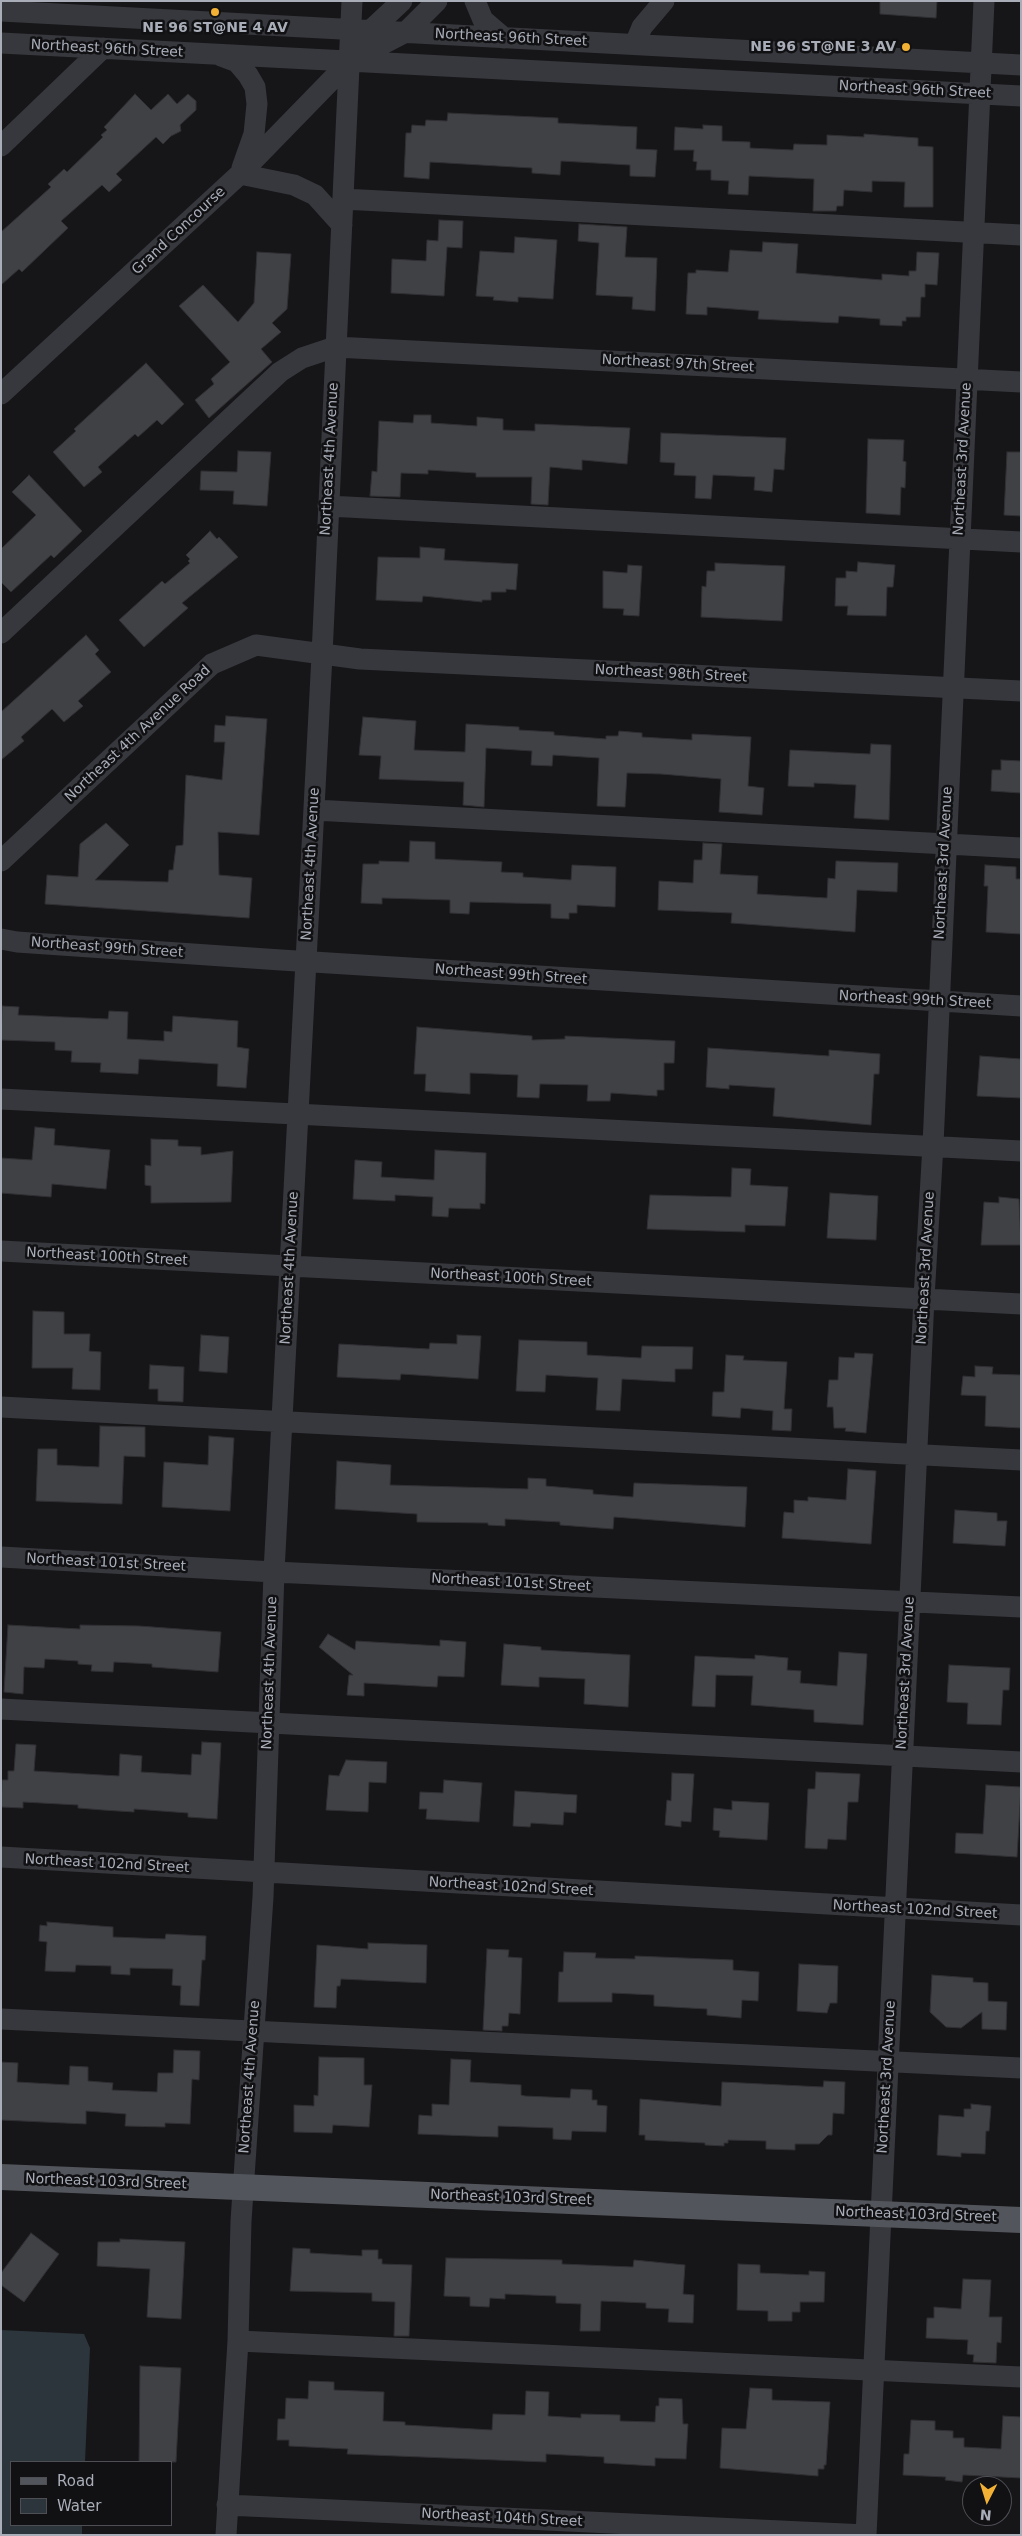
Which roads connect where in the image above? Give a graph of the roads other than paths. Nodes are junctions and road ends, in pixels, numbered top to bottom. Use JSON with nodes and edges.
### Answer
{"nodes":[{"id":1,"x":352,"y":1,"type":"edge"},
{"id":2,"x":402,"y":1,"type":"edge"},
{"id":3,"x":437,"y":1,"type":"edge"},
{"id":4,"x":475,"y":1,"type":"edge"},
{"id":5,"x":664,"y":1,"type":"edge"},
{"id":6,"x":984,"y":1,"type":"edge"},
{"id":7,"x":156,"y":10,"type":"edge"},
{"id":8,"x":1,"y":11,"type":"edge"},
{"id":9,"x":361,"y":30,"type":"junction"},
{"id":10,"x":406,"y":32,"type":"junction"},
{"id":11,"x":504,"y":38,"type":"junction"},
{"id":12,"x":1,"y":43,"type":"edge"},
{"id":13,"x":635,"y":44,"type":"junction"},
{"id":14,"x":103,"y":48,"type":"junction"},
{"id":15,"x":216,"y":54,"type":"junction"},
{"id":16,"x":350,"y":61,"type":"junction"},
{"id":17,"x":981,"y":63,"type":"junction"},
{"id":18,"x":1021,"y":65,"type":"edge"},
{"id":19,"x":980,"y":94,"type":"junction"},
{"id":20,"x":1021,"y":96,"type":"edge"},
{"id":21,"x":1,"y":146,"type":"edge"},
{"id":22,"x":240,"y":174,"type":"junction"},
{"id":23,"x":343,"y":200,"type":"junction"},
{"id":24,"x":342,"y":226,"type":"junction"},
{"id":25,"x":973,"y":233,"type":"junction"},
{"id":26,"x":1021,"y":235,"type":"edge"},
{"id":27,"x":335,"y":347,"type":"junction"},
{"id":28,"x":966,"y":379,"type":"junction"},
{"id":29,"x":1021,"y":382,"type":"edge"},
{"id":30,"x":1,"y":394,"type":"edge"},
{"id":31,"x":328,"y":506,"type":"junction"},
{"id":32,"x":959,"y":538,"type":"junction"},
{"id":33,"x":1021,"y":542,"type":"edge"},
{"id":34,"x":1,"y":632,"type":"edge"},
{"id":35,"x":322,"y":655,"type":"junction"},
{"id":36,"x":952,"y":687,"type":"junction"},
{"id":37,"x":1021,"y":691,"type":"edge"},
{"id":38,"x":314,"y":810,"type":"junction"},
{"id":39,"x":945,"y":843,"type":"junction"},
{"id":40,"x":1021,"y":848,"type":"edge"},
{"id":41,"x":1,"y":861,"type":"edge"},
{"id":42,"x":1,"y":939,"type":"edge"},
{"id":43,"x":306,"y":962,"type":"junction"},
{"id":44,"x":938,"y":1002,"type":"junction"},
{"id":45,"x":1021,"y":1006,"type":"edge"},
{"id":46,"x":1,"y":1099,"type":"edge"},
{"id":47,"x":298,"y":1112,"type":"junction"},
{"id":48,"x":933,"y":1145,"type":"junction"},
{"id":49,"x":1021,"y":1151,"type":"edge"},
{"id":50,"x":1,"y":1252,"type":"edge"},
{"id":51,"x":290,"y":1268,"type":"junction"},
{"id":52,"x":924,"y":1298,"type":"junction"},
{"id":53,"x":1021,"y":1304,"type":"edge"},
{"id":54,"x":1,"y":1407,"type":"edge"},
{"id":55,"x":282,"y":1421,"type":"junction"},
{"id":56,"x":916,"y":1453,"type":"junction"},
{"id":57,"x":1021,"y":1460,"type":"edge"},
{"id":58,"x":1,"y":1557,"type":"edge"},
{"id":59,"x":274,"y":1572,"type":"junction"},
{"id":60,"x":910,"y":1600,"type":"junction"},
{"id":61,"x":1021,"y":1607,"type":"edge"},
{"id":62,"x":1,"y":1709,"type":"edge"},
{"id":63,"x":269,"y":1723,"type":"junction"},
{"id":64,"x":902,"y":1755,"type":"junction"},
{"id":65,"x":1021,"y":1762,"type":"edge"},
{"id":66,"x":1,"y":1858,"type":"edge"},
{"id":67,"x":264,"y":1873,"type":"junction"},
{"id":68,"x":895,"y":1910,"type":"junction"},
{"id":69,"x":1021,"y":1916,"type":"edge"},
{"id":70,"x":1,"y":2019,"type":"edge"},
{"id":71,"x":253,"y":2031,"type":"junction"},
{"id":72,"x":888,"y":2062,"type":"junction"},
{"id":73,"x":1021,"y":2068,"type":"edge"},
{"id":74,"x":1,"y":2177,"type":"edge"},
{"id":75,"x":243,"y":2187,"type":"junction"},
{"id":76,"x":880,"y":2214,"type":"junction"},
{"id":77,"x":1021,"y":2220,"type":"edge"},
{"id":78,"x":238,"y":2341,"type":"junction"},
{"id":79,"x":874,"y":2369,"type":"junction"},
{"id":80,"x":1021,"y":2377,"type":"edge"},
{"id":81,"x":227,"y":2505,"type":"junction"},
{"id":82,"x":226,"y":2535,"type":"edge"},
{"id":83,"x":866,"y":2535,"type":"edge"}],
"edges":[{"from":1,"to":9,"type":"street","name":"Northeast 4th Avenue"},
{"from":2,"to":9,"type":"street"},
{"from":3,"to":10,"type":"street","name":"Grand Concourse"},
{"from":4,"to":11,"type":"street"},
{"from":5,"to":13,"type":"street"},
{"from":6,"to":17,"type":"street","name":"Northeast 3rd Avenue"},
{"from":7,"to":8,"type":"street","name":"Northeast 96th Street"},
{"from":7,"to":9,"type":"street","name":"Northeast 96th Street"},
{"from":9,"to":10,"type":"street","name":"Northeast 96th Street"},
{"from":9,"to":16,"type":"street","name":"Northeast 4th Avenue"},
{"from":10,"to":11,"type":"street","name":"Northeast 96th Street"},
{"from":10,"to":16,"type":"street","name":"Grand Concourse"},
{"from":11,"to":13,"type":"street","name":"Northeast 96th Street"},
{"from":12,"to":14,"type":"street","name":"Northeast 96th Street"},
{"from":13,"to":17,"type":"street","name":"Northeast 96th Street"},
{"from":14,"to":15,"type":"street","name":"Northeast 96th Street"},
{"from":14,"to":21,"type":"street"},
{"from":15,"to":16,"type":"street","name":"Northeast 96th Street"},
{"from":15,"to":22,"type":"street"},
{"from":16,"to":19,"type":"street","name":"Northeast 96th Street"},
{"from":16,"to":22,"type":"street","name":"Grand Concourse"},
{"from":16,"to":23,"type":"street","name":"Northeast 4th Avenue"},
{"from":17,"to":18,"type":"street","name":"Northeast 96th Street"},
{"from":17,"to":19,"type":"street","name":"Northeast 3rd Avenue"},
{"from":19,"to":20,"type":"street","name":"Northeast 96th Street"},
{"from":19,"to":25,"type":"street","name":"Northeast 3rd Avenue"},
{"from":22,"to":24,"type":"street"},
{"from":22,"to":30,"type":"street","name":"Grand Concourse"},
{"from":23,"to":24,"type":"street","name":"Northeast 4th Avenue"},
{"from":23,"to":25,"type":"street"},
{"from":24,"to":27,"type":"street","name":"Northeast 4th Avenue"},
{"from":25,"to":26,"type":"street"},
{"from":25,"to":28,"type":"street","name":"Northeast 3rd Avenue"},
{"from":27,"to":28,"type":"street","name":"Northeast 97th Street"},
{"from":27,"to":31,"type":"street","name":"Northeast 4th Avenue"},
{"from":27,"to":34,"type":"street"},
{"from":28,"to":29,"type":"street","name":"Northeast 97th Street"},
{"from":28,"to":32,"type":"street","name":"Northeast 3rd Avenue"},
{"from":31,"to":32,"type":"street"},
{"from":31,"to":35,"type":"street","name":"Northeast 4th Avenue"},
{"from":32,"to":33,"type":"street"},
{"from":32,"to":36,"type":"street","name":"Northeast 3rd Avenue"},
{"from":35,"to":36,"type":"street","name":"Northeast 98th Street"},
{"from":35,"to":38,"type":"street","name":"Northeast 4th Avenue"},
{"from":35,"to":41,"type":"street","name":"Northeast 4th Avenue Road"},
{"from":36,"to":37,"type":"street","name":"Northeast 98th Street"},
{"from":36,"to":39,"type":"street","name":"Northeast 3rd Avenue"},
{"from":38,"to":39,"type":"street"},
{"from":38,"to":43,"type":"street","name":"Northeast 4th Avenue"},
{"from":39,"to":40,"type":"street"},
{"from":39,"to":44,"type":"street","name":"Northeast 3rd Avenue"},
{"from":42,"to":43,"type":"street","name":"Northeast 99th Street"},
{"from":43,"to":44,"type":"street","name":"Northeast 99th Street"},
{"from":43,"to":47,"type":"street","name":"Northeast 4th Avenue"},
{"from":44,"to":45,"type":"street","name":"Northeast 99th Street"},
{"from":44,"to":48,"type":"street","name":"Northeast 3rd Avenue"},
{"from":46,"to":47,"type":"street"},
{"from":47,"to":48,"type":"street"},
{"from":47,"to":51,"type":"street","name":"Northeast 4th Avenue"},
{"from":48,"to":49,"type":"street"},
{"from":48,"to":52,"type":"street","name":"Northeast 3rd Avenue"},
{"from":50,"to":51,"type":"street","name":"Northeast 100th Street"},
{"from":51,"to":52,"type":"street","name":"Northeast 100th Street"},
{"from":51,"to":55,"type":"street","name":"Northeast 4th Avenue"},
{"from":52,"to":53,"type":"street","name":"Northeast 100th Street"},
{"from":52,"to":56,"type":"street","name":"Northeast 3rd Avenue"},
{"from":54,"to":55,"type":"street"},
{"from":55,"to":56,"type":"street"},
{"from":55,"to":59,"type":"street","name":"Northeast 4th Avenue"},
{"from":56,"to":57,"type":"street"},
{"from":56,"to":60,"type":"street","name":"Northeast 3rd Avenue"},
{"from":58,"to":59,"type":"street","name":"Northeast 101st Street"},
{"from":59,"to":60,"type":"street","name":"Northeast 101st Street"},
{"from":59,"to":63,"type":"street","name":"Northeast 4th Avenue"},
{"from":60,"to":61,"type":"street","name":"Northeast 101st Street"},
{"from":60,"to":64,"type":"street","name":"Northeast 3rd Avenue"},
{"from":62,"to":63,"type":"street"},
{"from":63,"to":64,"type":"street"},
{"from":63,"to":67,"type":"street","name":"Northeast 4th Avenue"},
{"from":64,"to":65,"type":"street"},
{"from":64,"to":68,"type":"street","name":"Northeast 3rd Avenue"},
{"from":66,"to":67,"type":"street","name":"Northeast 102nd Street"},
{"from":67,"to":68,"type":"street","name":"Northeast 102nd Street"},
{"from":67,"to":71,"type":"street","name":"Northeast 4th Avenue"},
{"from":68,"to":69,"type":"street","name":"Northeast 102nd Street"},
{"from":68,"to":72,"type":"street","name":"Northeast 3rd Avenue"},
{"from":70,"to":71,"type":"street"},
{"from":71,"to":72,"type":"street"},
{"from":71,"to":75,"type":"street","name":"Northeast 4th Avenue"},
{"from":72,"to":73,"type":"street"},
{"from":72,"to":76,"type":"street","name":"Northeast 3rd Avenue"},
{"from":74,"to":75,"type":"main road","name":"Northeast 103rd Street"},
{"from":75,"to":76,"type":"main road","name":"Northeast 103rd Street"},
{"from":75,"to":78,"type":"street","name":"Northeast 4th Avenue"},
{"from":76,"to":77,"type":"main road","name":"Northeast 103rd Street"},
{"from":76,"to":79,"type":"street","name":"Northeast 3rd Avenue"},
{"from":78,"to":79,"type":"street"},
{"from":78,"to":81,"type":"street","name":"Northeast 4th Avenue"},
{"from":79,"to":80,"type":"street"},
{"from":79,"to":83,"type":"street","name":"Northeast 3rd Avenue"},
{"from":81,"to":82,"type":"street","name":"Northeast 4th Avenue"},
{"from":81,"to":83,"type":"street","name":"Northeast 104th Street"}]}
